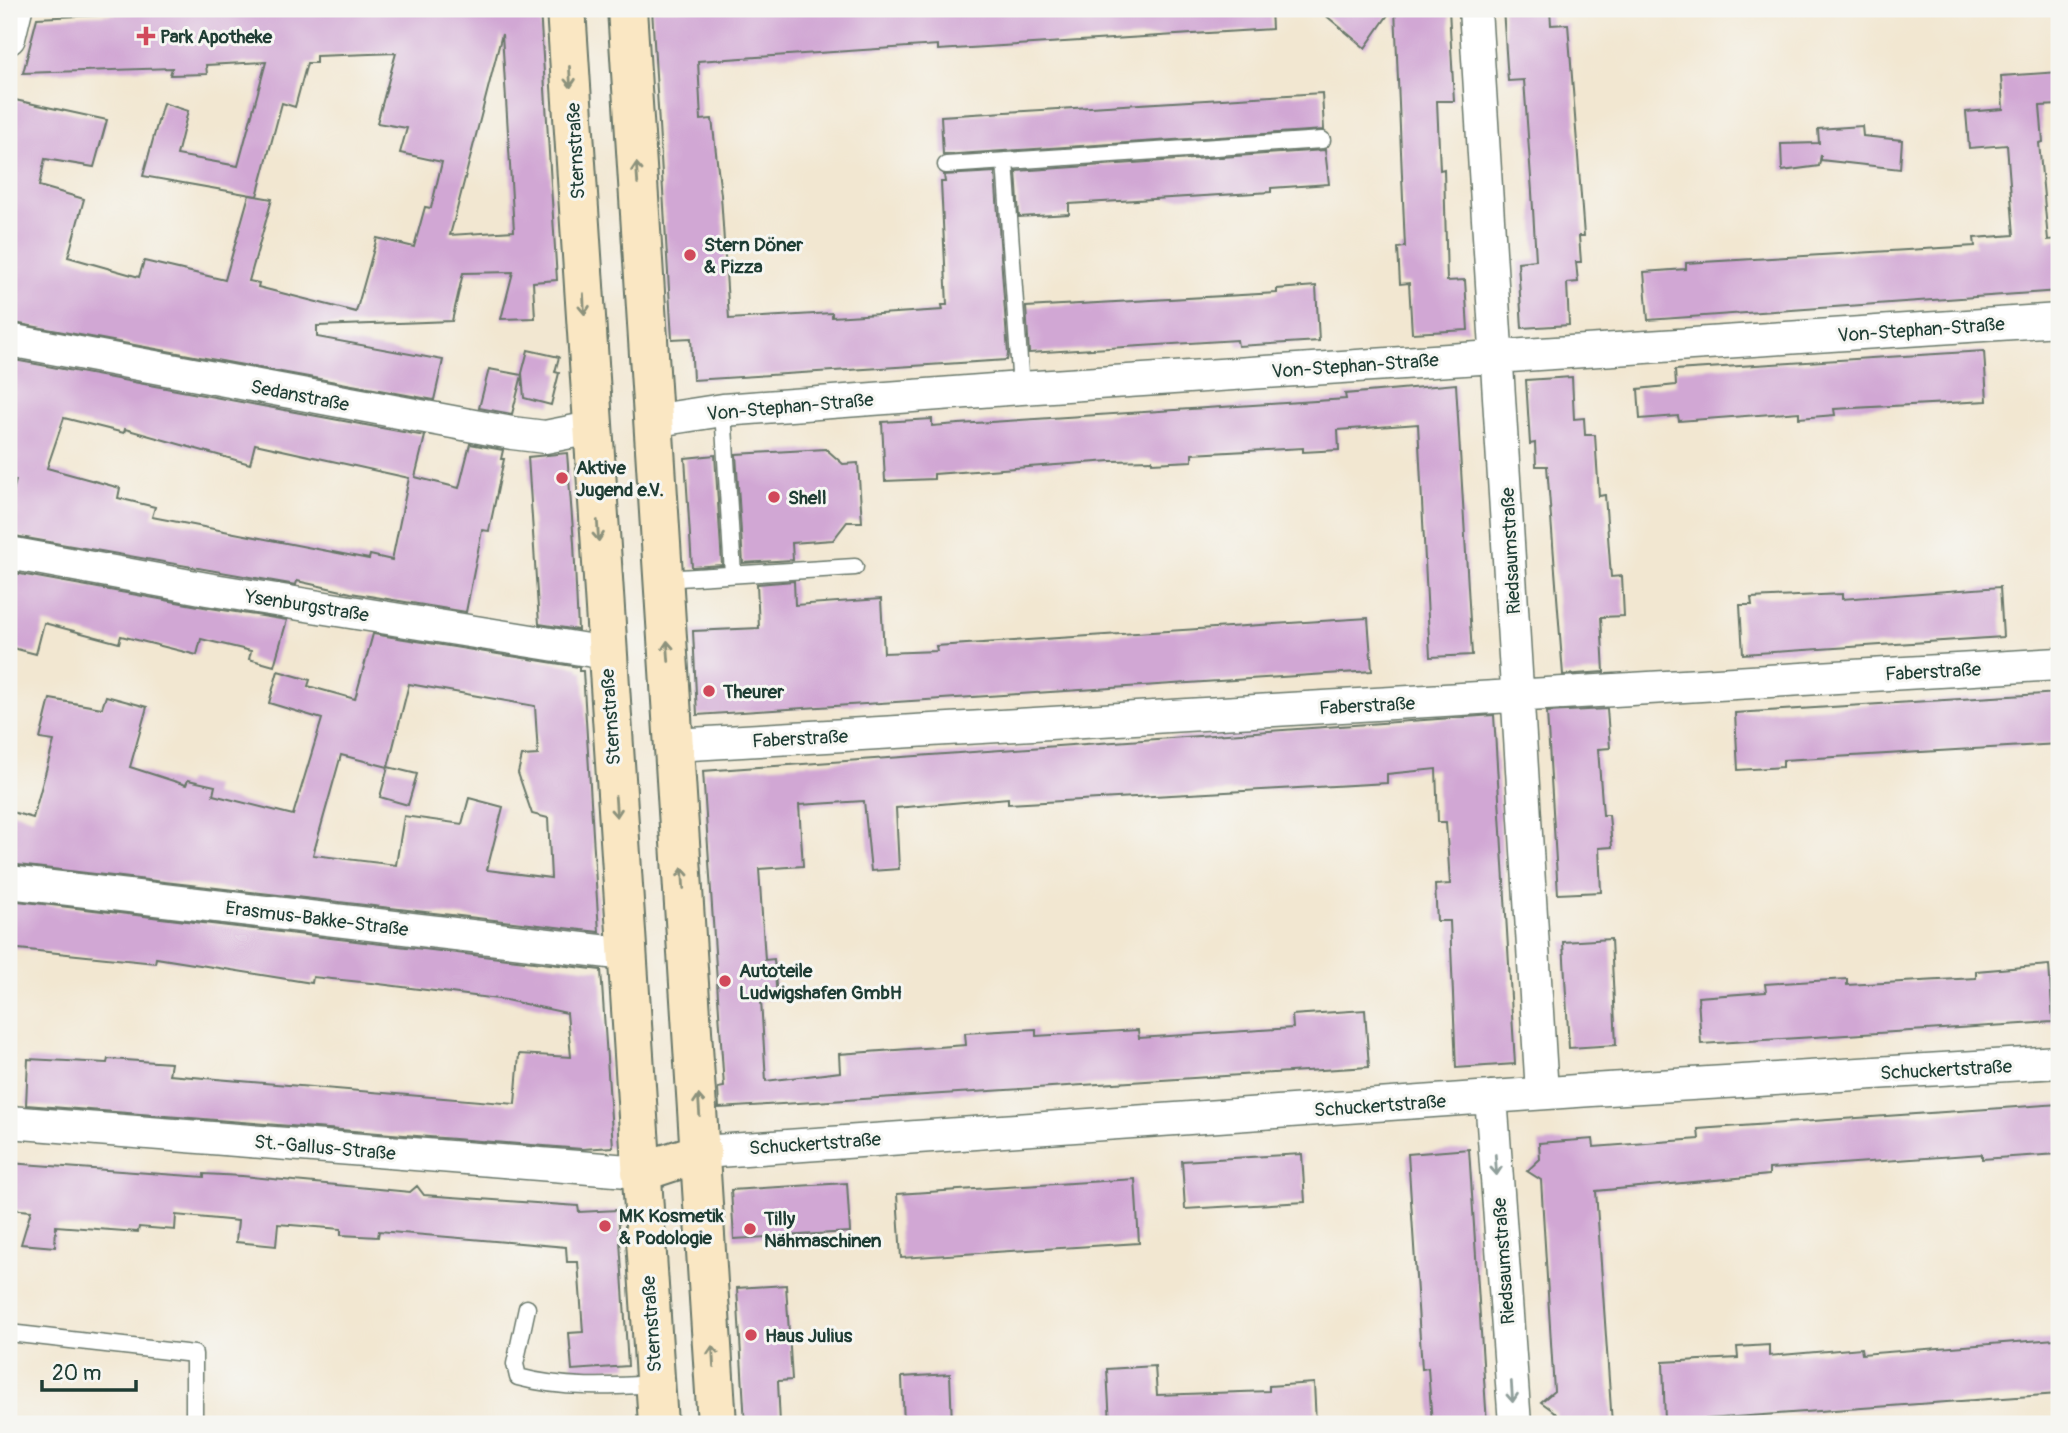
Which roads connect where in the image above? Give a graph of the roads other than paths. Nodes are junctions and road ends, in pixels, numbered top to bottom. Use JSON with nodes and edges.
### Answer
{"nodes":[{"id":1,"x":16,"y":9,"type":"edge"},
{"id":2,"x":566,"y":9,"type":"edge"},
{"id":3,"x":627,"y":9,"type":"edge"},
{"id":4,"x":1475,"y":9,"type":"edge"},
{"id":5,"x":9,"y":38,"type":"edge"},
{"id":6,"x":1322,"y":140,"type":"dead end"},
{"id":7,"x":1005,"y":161,"type":"junction"},
{"id":8,"x":946,"y":164,"type":"dead end"},
{"id":9,"x":2059,"y":320,"type":"edge"},
{"id":10,"x":9,"y":341,"type":"edge"},
{"id":11,"x":1498,"y":355,"type":"junction"},
{"id":12,"x":1021,"y":388,"type":"junction"},
{"id":13,"x":723,"y":410,"type":"junction"},
{"id":14,"x":652,"y":421,"type":"junction"},
{"id":15,"x":591,"y":428,"type":"junction"},
{"id":16,"x":9,"y":553,"type":"edge"},
{"id":17,"x":855,"y":567,"type":"dead end"},
{"id":18,"x":733,"y":574,"type":"junction"},
{"id":19,"x":663,"y":579,"type":"junction"},
{"id":20,"x":606,"y":653,"type":"junction"},
{"id":21,"x":2059,"y":664,"type":"edge"},
{"id":22,"x":1518,"y":695,"type":"junction"},
{"id":23,"x":674,"y":746,"type":"junction"},
{"id":24,"x":612,"y":750,"type":"junction"},
{"id":25,"x":9,"y":881,"type":"edge"},
{"id":26,"x":626,"y":954,"type":"junction"},
{"id":27,"x":2059,"y":1062,"type":"edge"},
{"id":28,"x":1542,"y":1093,"type":"junction"},
{"id":29,"x":1491,"y":1097,"type":"junction"},
{"id":30,"x":9,"y":1122,"type":"edge"},
{"id":31,"x":702,"y":1152,"type":"junction"},
{"id":32,"x":640,"y":1172,"type":"junction"},
{"id":33,"x":527,"y":1308,"type":"dead end"},
{"id":34,"x":9,"y":1334,"type":"edge"},
{"id":35,"x":655,"y":1384,"type":"junction"},
{"id":36,"x":194,"y":1424,"type":"edge"},
{"id":37,"x":658,"y":1424,"type":"edge"},
{"id":38,"x":717,"y":1424,"type":"edge"},
{"id":39,"x":1515,"y":1424,"type":"edge"}],
"edges":[{"from":1,"to":5,"type":"street"},
{"from":2,"to":15,"type":"main road","name":"Sternstraße","one_way":true},
{"from":14,"to":3,"type":"main road","one_way":true},
{"from":4,"to":11,"type":"street","name":"Riedsaumstraße"},
{"from":6,"to":7,"type":"lane"},
{"from":7,"to":8,"type":"lane"},
{"from":7,"to":12,"type":"lane"},
{"from":9,"to":11,"type":"street","name":"Von-Stephan-Straße"},
{"from":10,"to":15,"type":"street","name":"Sedanstraße"},
{"from":11,"to":12,"type":"street","name":"Von-Stephan-Straße"},
{"from":11,"to":22,"type":"street","name":"Riedsaumstraße"},
{"from":12,"to":13,"type":"street","name":"Von-Stephan-Straße"},
{"from":13,"to":14,"type":"street","name":"Von-Stephan-Straße"},
{"from":13,"to":18,"type":"lane"},
{"from":14,"to":15,"type":"main road"},
{"from":14,"to":19,"type":"main road"},
{"from":15,"to":20,"type":"main road","name":"Sternstraße","one_way":true},
{"from":16,"to":20,"type":"street","name":"Ysenburgstraße"},
{"from":17,"to":18,"type":"lane"},
{"from":18,"to":19,"type":"lane"},
{"from":23,"to":19,"type":"main road","one_way":true},
{"from":20,"to":24,"type":"main road","name":"Sternstraße"},
{"from":21,"to":22,"type":"street","name":"Faberstraße"},
{"from":22,"to":23,"type":"street","name":"Faberstraße"},
{"from":22,"to":28,"type":"street","name":"Riedsaumstraße"},
{"from":23,"to":24,"type":"main road"},
{"from":31,"to":23,"type":"main road","one_way":true},
{"from":24,"to":26,"type":"main road","name":"Sternstraße","one_way":true},
{"from":25,"to":26,"type":"street","name":"Erasmus-Bakke-Straße"},
{"from":26,"to":32,"type":"main road","name":"Sternstraße"},
{"from":27,"to":28,"type":"street","name":"Schuckertstraße"},
{"from":28,"to":29,"type":"street","name":"Schuckertstraße"},
{"from":29,"to":31,"type":"street","name":"Schuckertstraße"},
{"from":29,"to":39,"type":"street","name":"Riedsaumstraße","one_way":true},
{"from":30,"to":32,"type":"street","name":"St.-Gallus-Straße"},
{"from":31,"to":32,"type":"main road"},
{"from":38,"to":31,"type":"main road","one_way":true},
{"from":32,"to":35,"type":"main road","name":"Sternstraße"},
{"from":33,"to":35,"type":"lane"},
{"from":34,"to":36,"type":"lane"},
{"from":35,"to":37,"type":"main road","name":"Sternstraße"}]}
